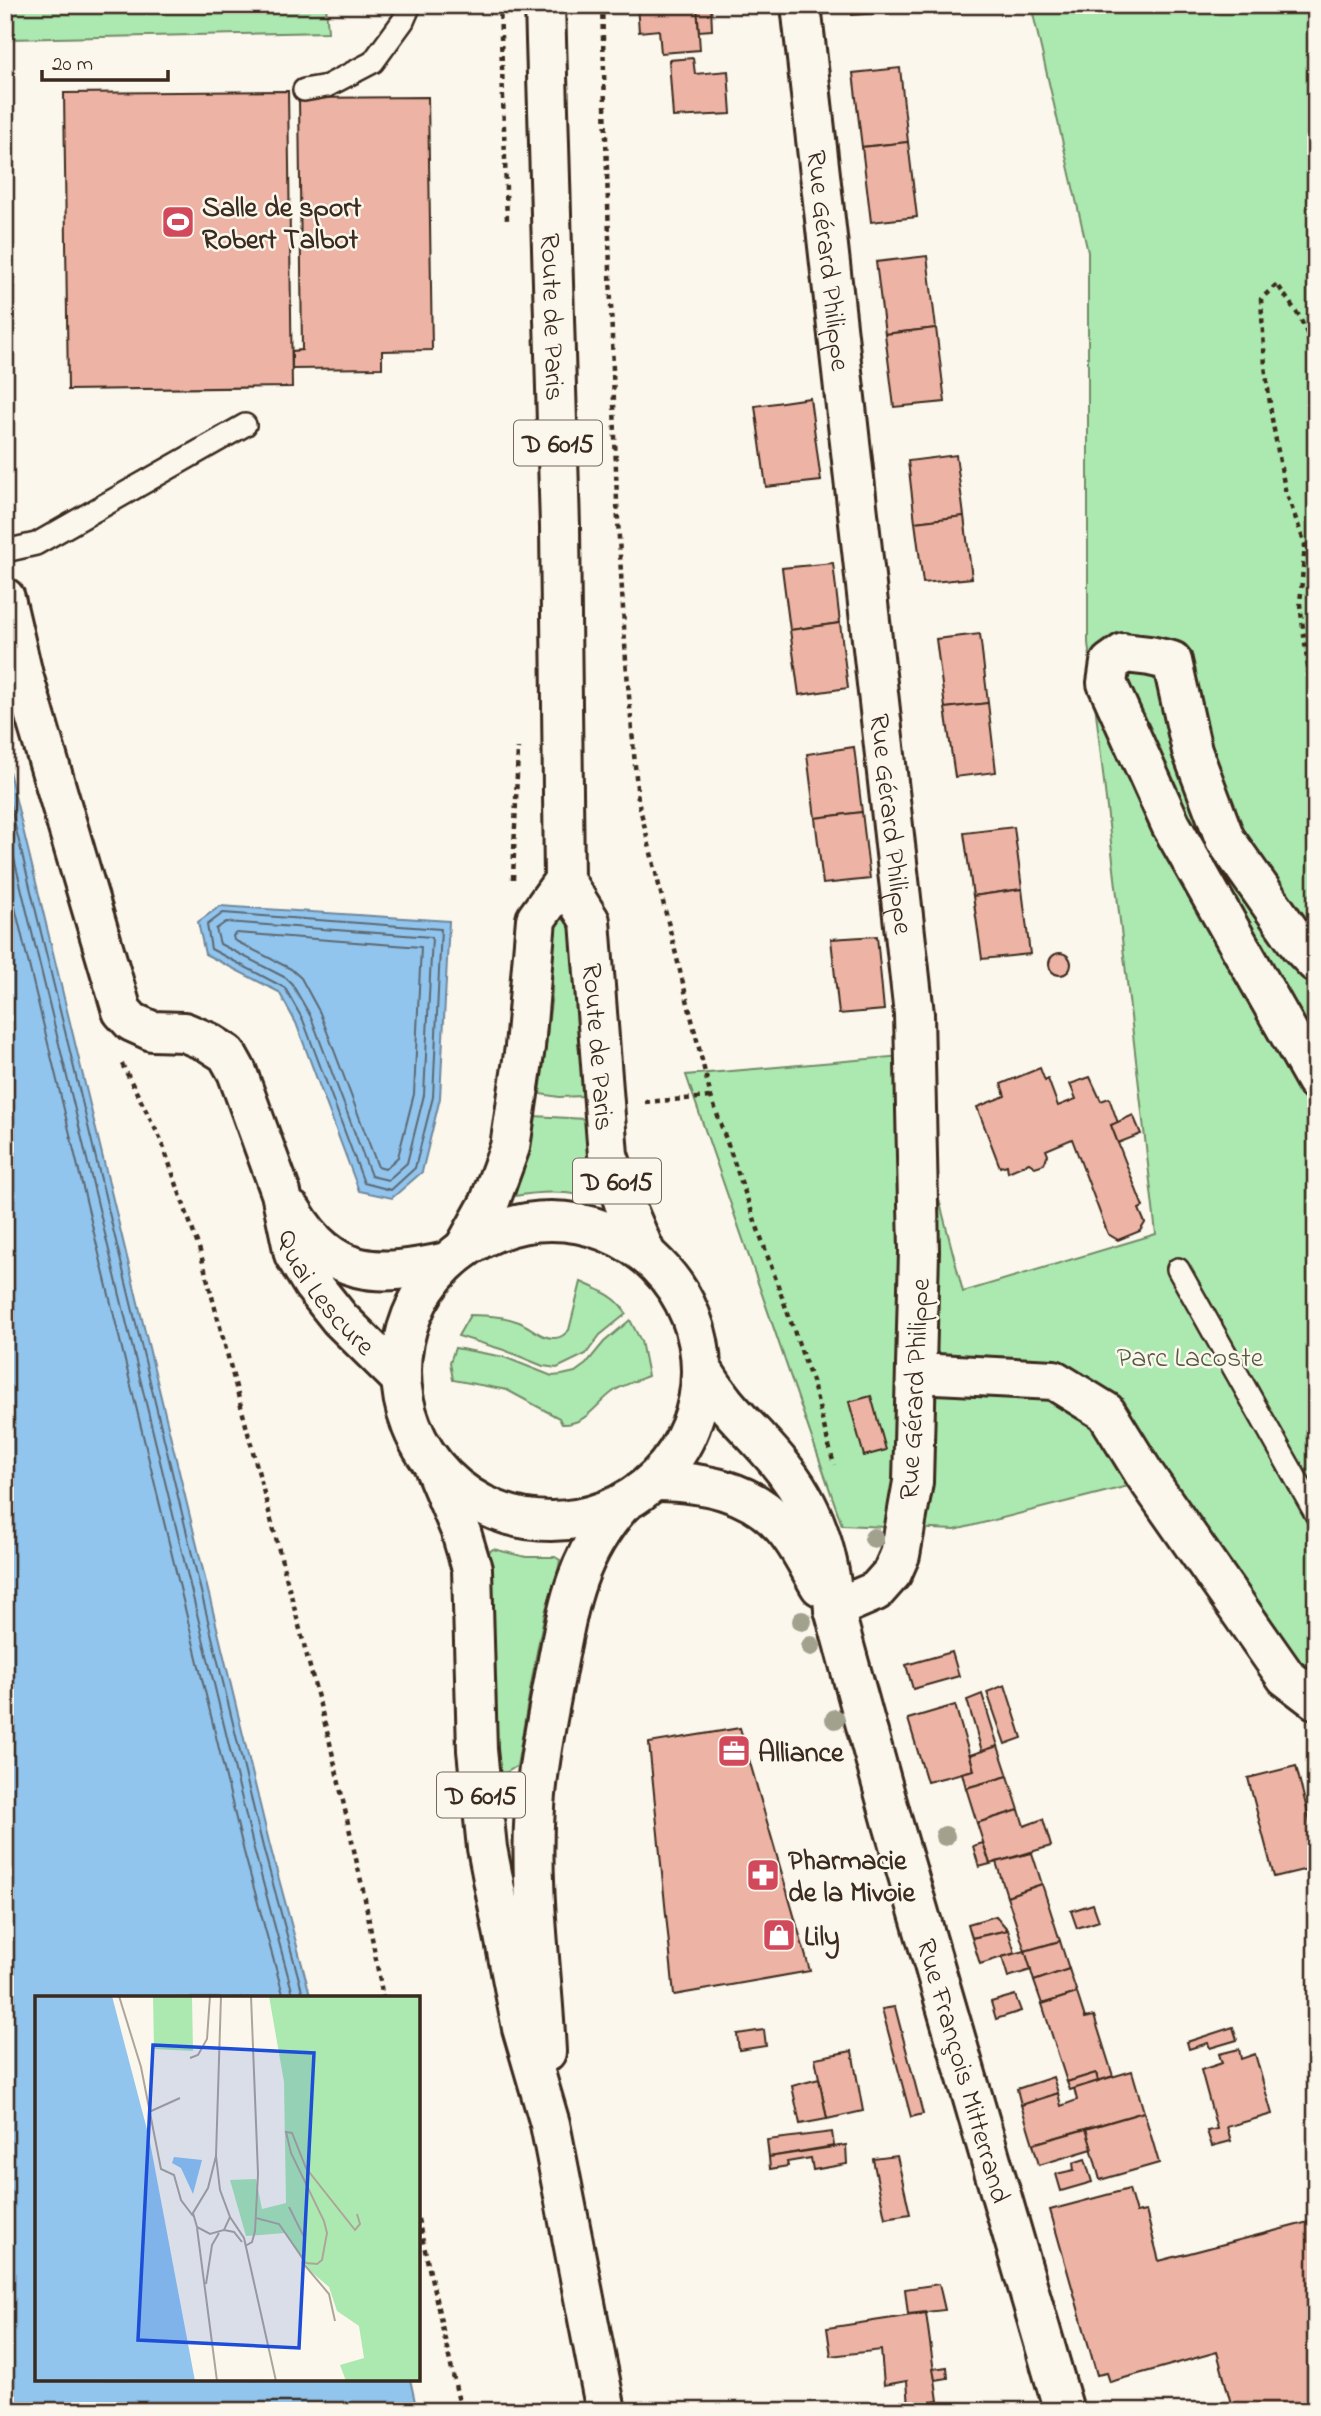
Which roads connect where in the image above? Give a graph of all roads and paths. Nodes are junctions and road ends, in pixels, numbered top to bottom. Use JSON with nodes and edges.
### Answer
{"nodes":[{"id":1,"x":410,"y":5,"type":"edge"},
{"id":2,"x":500,"y":5,"type":"edge"},
{"id":3,"x":545,"y":5,"type":"edge"},
{"id":4,"x":603,"y":5,"type":"edge"},
{"id":5,"x":801,"y":5,"type":"edge"},
{"id":6,"x":304,"y":90,"type":"dead end"},
{"id":7,"x":507,"y":221,"type":"dead end"},
{"id":8,"x":1316,"y":352,"type":"edge"},
{"id":9,"x":245,"y":425,"type":"dead end"},
{"id":10,"x":5,"y":551,"type":"edge"},
{"id":11,"x":5,"y":598,"type":"edge"},
{"id":12,"x":1316,"y":690,"type":"edge"},
{"id":13,"x":518,"y":747,"type":"dead end"},
{"id":14,"x":564,"y":880,"type":"junction"},
{"id":15,"x":513,"y":884,"type":"dead end"},
{"id":16,"x":1316,"y":963,"type":"edge"},
{"id":17,"x":118,"y":1056,"type":"dead end"},
{"id":18,"x":1316,"y":1082,"type":"edge"},
{"id":19,"x":710,"y":1097,"type":"junction"},
{"id":20,"x":641,"y":1102,"type":"dead end"},
{"id":21,"x":281,"y":1193,"type":"junction"},
{"id":22,"x":456,"y":1254,"type":"junction"},
{"id":23,"x":646,"y":1254,"type":"junction"},
{"id":24,"x":1178,"y":1269,"type":"dead end"},
{"id":25,"x":703,"y":1371,"type":"junction"},
{"id":26,"x":916,"y":1373,"type":"junction"},
{"id":27,"x":400,"y":1378,"type":"junction"},
{"id":28,"x":434,"y":1467,"type":"junction"},
{"id":29,"x":837,"y":1478,"type":"dead end"},
{"id":30,"x":657,"y":1481,"type":"junction"},
{"id":31,"x":621,"y":1505,"type":"junction"},
{"id":32,"x":1316,"y":1514,"type":"edge"},
{"id":33,"x":834,"y":1609,"type":"junction"},
{"id":34,"x":1286,"y":1677,"type":"junction"},
{"id":35,"x":1316,"y":1700,"type":"edge"},
{"id":36,"x":1316,"y":1720,"type":"edge"},
{"id":37,"x":383,"y":1996,"type":"edge"},
{"id":38,"x":550,"y":2123,"type":"junction"},
{"id":39,"x":420,"y":2228,"type":"edge"},
{"id":40,"x":461,"y":2411,"type":"edge"},
{"id":41,"x":606,"y":2411,"type":"edge"},
{"id":42,"x":1064,"y":2411,"type":"edge"}],
"edges":[{"from":1,"to":6,"type":"lane"},
{"from":2,"to":7,"type":"path"},
{"from":3,"to":14,"type":"street","name":"Route de Paris","number":"D 6015"},
{"from":4,"to":19,"type":"path"},
{"from":5,"to":26,"type":"street","name":"Rue Gérard Philippe"},
{"from":8,"to":12,"type":"path"},
{"from":9,"to":10,"type":"lane"},
{"from":11,"to":21,"type":"street","name":"Quai Lescure"},
{"from":13,"to":15,"type":"path"},
{"from":14,"to":22,"type":"street"},
{"from":14,"to":23,"type":"street","name":"Route de Paris","number":"D 6015"},
{"from":16,"to":18,"type":"street"},
{"from":17,"to":37,"type":"path"},
{"from":19,"to":20,"type":"path"},
{"from":19,"to":29,"type":"path"},
{"from":21,"to":22,"type":"street","name":"Quai Lescure"},
{"from":21,"to":27,"type":"street","name":"Quai Lescure"},
{"from":22,"to":23,"type":"street"},
{"from":22,"to":27,"type":"street"},
{"from":23,"to":25,"type":"street"},
{"from":24,"to":32,"type":"lane"},
{"from":25,"to":30,"type":"street"},
{"from":25,"to":33,"type":"street","name":"Rue François Mitterrand"},
{"from":26,"to":33,"type":"street","name":"Rue Gérard Philippe"},
{"from":26,"to":34,"type":"street"},
{"from":27,"to":28,"type":"street"},
{"from":28,"to":31,"type":"street"},
{"from":28,"to":38,"type":"street","number":"D 6015"},
{"from":30,"to":31,"type":"street"},
{"from":30,"to":33,"type":"street","name":"Rue François Mitterrand"},
{"from":31,"to":38,"type":"street","number":"D 6015"},
{"from":33,"to":42,"type":"street","name":"Rue François Mitterrand"},
{"from":34,"to":35,"type":"street"},
{"from":34,"to":36,"type":"lane"},
{"from":38,"to":41,"type":"street","number":"D 6015"},
{"from":39,"to":40,"type":"path"}]}
